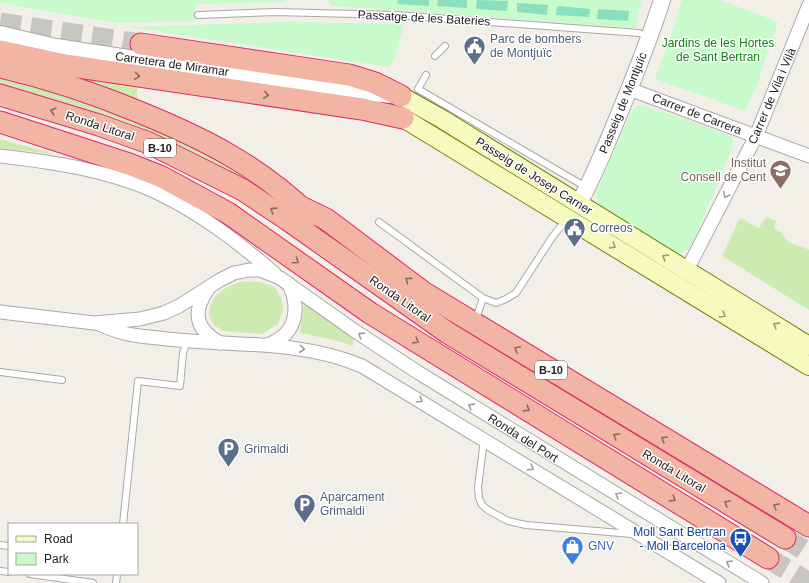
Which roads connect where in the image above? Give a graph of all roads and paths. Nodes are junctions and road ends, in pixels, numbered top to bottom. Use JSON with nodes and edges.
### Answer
{"nodes":[{"id":1,"x":662,"y":0,"type":"edge"},
{"id":2,"x":809,"y":5,"type":"edge"},
{"id":3,"x":198,"y":15,"type":"dead end"},
{"id":4,"x":0,"y":34,"type":"edge"},
{"id":5,"x":650,"y":36,"type":"junction"},
{"id":6,"x":142,"y":44,"type":"tunnel mouth"},
{"id":7,"x":445,"y":46,"type":"dead end"},
{"id":8,"x":0,"y":51,"type":"edge"},
{"id":9,"x":435,"y":56,"type":"dead end"},
{"id":10,"x":0,"y":67,"type":"edge"},
{"id":11,"x":426,"y":75,"type":"dead end"},
{"id":12,"x":629,"y":89,"type":"junction"},
{"id":13,"x":345,"y":91,"type":"junction"},
{"id":14,"x":0,"y":95,"type":"edge"},
{"id":15,"x":408,"y":107,"type":"junction"},
{"id":16,"x":0,"y":122,"type":"edge"},
{"id":17,"x":756,"y":136,"type":"junction"},
{"id":18,"x":0,"y":156,"type":"edge"},
{"id":19,"x":809,"y":156,"type":"edge"},
{"id":20,"x":583,"y":196,"type":"junction"},
{"id":21,"x":300,"y":206,"type":"junction"},
{"id":22,"x":568,"y":218,"type":"junction"},
{"id":23,"x":379,"y":222,"type":"dead end"},
{"id":24,"x":687,"y":270,"type":"junction"},
{"id":25,"x":284,"y":281,"type":"junction"},
{"id":26,"x":209,"y":287,"type":"junction"},
{"id":27,"x":483,"y":298,"type":"junction"},
{"id":28,"x":198,"y":310,"type":"junction"},
{"id":29,"x":0,"y":312,"type":"edge"},
{"id":30,"x":429,"y":320,"type":"junction"},
{"id":31,"x":94,"y":323,"type":"junction"},
{"id":32,"x":474,"y":323,"type":"junction"},
{"id":33,"x":187,"y":341,"type":"junction"},
{"id":34,"x":221,"y":344,"type":"junction"},
{"id":35,"x":263,"y":346,"type":"junction"},
{"id":36,"x":809,"y":346,"type":"edge"},
{"id":37,"x":809,"y":366,"type":"edge"},
{"id":38,"x":0,"y":372,"type":"edge"},
{"id":39,"x":62,"y":380,"type":"dead end"},
{"id":40,"x":484,"y":439,"type":"junction"},
{"id":41,"x":123,"y":523,"type":"edge"},
{"id":42,"x":809,"y":526,"type":"edge"},
{"id":43,"x":640,"y":534,"type":"junction"},
{"id":44,"x":785,"y":538,"type":"tunnel mouth"},
{"id":45,"x":768,"y":558,"type":"tunnel mouth"},
{"id":46,"x":34,"y":575,"type":"edge"},
{"id":47,"x":54,"y":580,"type":"edge"},
{"id":48,"x":93,"y":583,"type":"edge"},
{"id":49,"x":719,"y":583,"type":"edge"},
{"id":50,"x":762,"y":583,"type":"edge"}],
"edges":[{"from":1,"to":5,"type":"street","name":"Passeig de Montjuïc"},
{"from":2,"to":17,"type":"street","name":"Carrer de Vila i Vilà"},
{"from":3,"to":5,"type":"lane","name":"Passatge de les Bateries"},
{"from":4,"to":13,"type":"street","name":"Carretera de Miramar"},
{"from":5,"to":12,"type":"street","name":"Passeig de Montjuïc"},
{"from":6,"to":15,"type":"highway"},
{"from":7,"to":9,"type":"lane"},
{"from":8,"to":15,"type":"highway","one_way":true},
{"from":10,"to":21,"type":"highway","number":"B-10"},
{"from":11,"to":15,"type":"lane"},
{"from":12,"to":17,"type":"street","name":"Carrer de Carrera"},
{"from":12,"to":20,"type":"street","name":"Passeig de Montjuïc"},
{"from":13,"to":15,"type":"street","name":"Carretera de Miramar"},
{"from":13,"to":15,"type":"street","name":"Carretera de Miramar"},
{"from":30,"to":14,"type":"highway","name":"Ronda Litoral","number":"B-10","one_way":true},
{"from":15,"to":20,"type":"main road","name":"Passeig de Josep Carner"},
{"from":15,"to":22,"type":"main road","name":"Passeig de Josep Carner"},
{"from":16,"to":45,"type":"highway","name":"Ronda Litoral","number":"B-10","one_way":true},
{"from":17,"to":19,"type":"street","name":"Carrer de Carrera"},
{"from":17,"to":24,"type":"street","name":"Carrer de Vila i Vilà","one_way":true},
{"from":18,"to":25,"type":"street"},
{"from":20,"to":22,"type":"main road"},
{"from":24,"to":20,"type":"main road","name":"Passeig de Josep Carner","one_way":true},
{"from":21,"to":30,"type":"highway","number":"B-10"},
{"from":32,"to":21,"type":"highway","number":"B-10","one_way":true},
{"from":22,"to":27,"type":"lane"},
{"from":22,"to":37,"type":"main road","name":"Passeig de Josep Carner","one_way":true},
{"from":23,"to":27,"type":"lane"},
{"from":36,"to":24,"type":"main road","name":"Passeig de Josep Carner","one_way":true},
{"from":25,"to":26,"type":"street","name":"Ronda del Port"},
{"from":25,"to":35,"type":"street","name":"Ronda del Port"},
{"from":50,"to":25,"type":"street","name":"Ronda del Port","one_way":true},
{"from":26,"to":28,"type":"street"},
{"from":26,"to":31,"type":"street","name":"Ronda del Port"},
{"from":27,"to":32,"type":"lane"},
{"from":28,"to":33,"type":"street"},
{"from":28,"to":34,"type":"street"},
{"from":29,"to":31,"type":"street","name":"Ronda del Port"},
{"from":44,"to":30,"type":"highway","name":"Ronda Litoral","number":"B-10","one_way":true},
{"from":31,"to":33,"type":"street","name":"Ronda del Port"},
{"from":42,"to":32,"type":"highway","number":"B-10","one_way":true},
{"from":33,"to":34,"type":"street","name":"Ronda del Port"},
{"from":33,"to":41,"type":"lane"},
{"from":34,"to":35,"type":"street","name":"Ronda del Port"},
{"from":35,"to":40,"type":"street","name":"Ronda del Port","one_way":true},
{"from":38,"to":39,"type":"lane"},
{"from":40,"to":43,"type":"street","name":"Ronda del Port","one_way":true},
{"from":40,"to":43,"type":"lane"},
{"from":43,"to":49,"type":"street","name":"Ronda del Port"},
{"from":46,"to":47,"type":"lane"},
{"from":47,"to":48,"type":"lane"}]}
